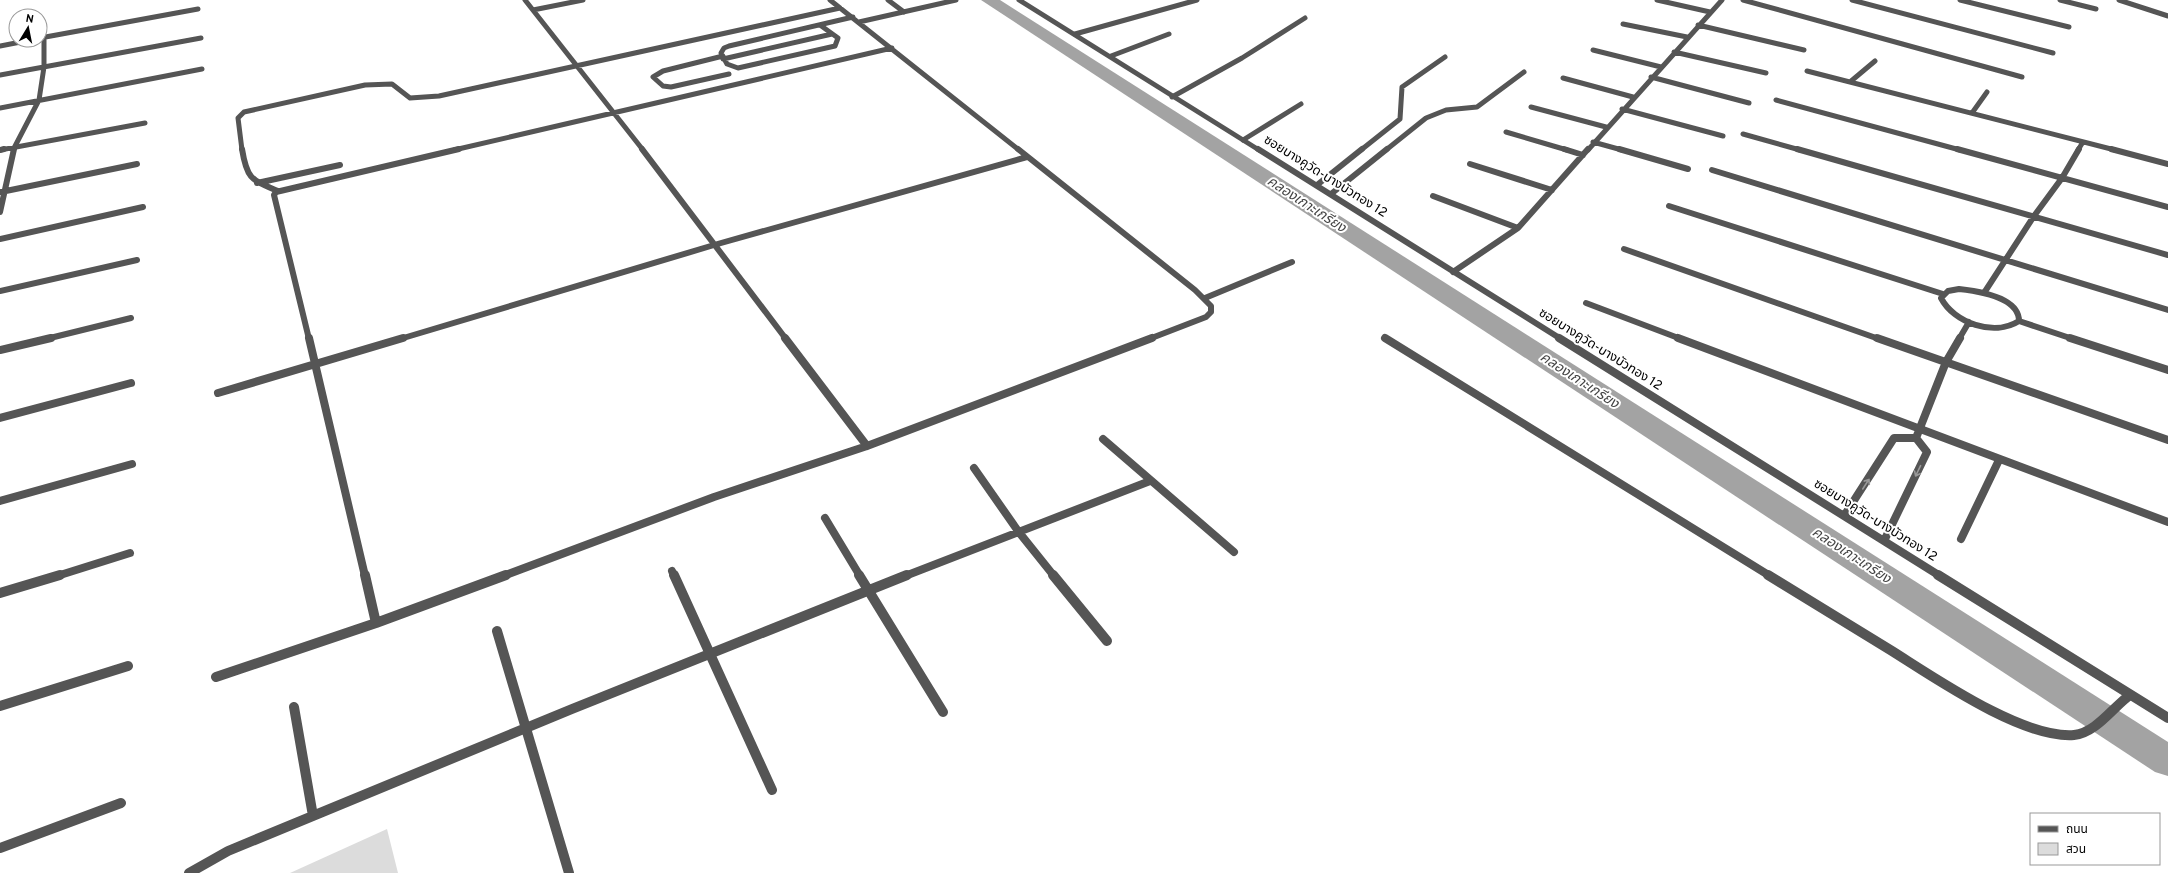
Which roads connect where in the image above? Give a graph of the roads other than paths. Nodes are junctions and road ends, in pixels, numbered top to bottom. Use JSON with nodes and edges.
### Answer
{"nodes":[{"id":1,"x":525,"y":0,"type":"edge"},
{"id":2,"x":582,"y":0,"type":"edge"},
{"id":3,"x":830,"y":0,"type":"edge"},
{"id":4,"x":888,"y":0,"type":"edge"},
{"id":5,"x":931,"y":0,"type":"edge"},
{"id":6,"x":956,"y":0,"type":"edge"},
{"id":7,"x":1019,"y":0,"type":"edge"},
{"id":8,"x":1197,"y":0,"type":"edge"},
{"id":9,"x":1657,"y":0,"type":"edge"},
{"id":10,"x":1722,"y":0,"type":"edge"},
{"id":11,"x":1743,"y":0,"type":"edge"},
{"id":12,"x":1852,"y":0,"type":"edge"},
{"id":13,"x":1960,"y":0,"type":"edge"},
{"id":14,"x":2060,"y":0,"type":"edge"},
{"id":15,"x":2119,"y":0,"type":"edge"},
{"id":16,"x":937,"y":4,"type":"junction"},
{"id":17,"x":840,"y":8,"type":"junction"},
{"id":18,"x":2096,"y":9,"type":"dead end"},
{"id":19,"x":198,"y":10,"type":"dead end"},
{"id":20,"x":532,"y":10,"type":"junction"},
{"id":21,"x":904,"y":12,"type":"junction"},
{"id":22,"x":1710,"y":12,"type":"junction"},
{"id":23,"x":2168,"y":16,"type":"edge"},
{"id":24,"x":853,"y":17,"type":"junction"},
{"id":25,"x":1305,"y":18,"type":"dead end"},
{"id":26,"x":859,"y":22,"type":"junction"},
{"id":27,"x":1623,"y":24,"type":"dead end"},
{"id":28,"x":820,"y":25,"type":"junction"},
{"id":29,"x":1698,"y":25,"type":"junction"},
{"id":30,"x":2069,"y":27,"type":"dead end"},
{"id":31,"x":832,"y":34,"type":"junction"},
{"id":32,"x":1075,"y":34,"type":"junction"},
{"id":33,"x":1169,"y":34,"type":"dead end"},
{"id":34,"x":48,"y":37,"type":"edge"},
{"id":35,"x":1687,"y":37,"type":"junction"},
{"id":36,"x":201,"y":38,"type":"dead end"},
{"id":37,"x":43,"y":48,"type":"edge"},
{"id":38,"x":892,"y":48,"type":"junction"},
{"id":39,"x":1593,"y":50,"type":"dead end"},
{"id":40,"x":1804,"y":50,"type":"dead end"},
{"id":41,"x":1674,"y":52,"type":"junction"},
{"id":42,"x":2052,"y":53,"type":"dead end"},
{"id":43,"x":1111,"y":56,"type":"junction"},
{"id":44,"x":1445,"y":57,"type":"dead end"},
{"id":45,"x":723,"y":58,"type":"junction"},
{"id":46,"x":1875,"y":61,"type":"dead end"},
{"id":47,"x":44,"y":67,"type":"junction"},
{"id":48,"x":578,"y":67,"type":"junction"},
{"id":49,"x":1661,"y":67,"type":"junction"},
{"id":50,"x":202,"y":69,"type":"dead end"},
{"id":51,"x":1806,"y":71,"type":"dead end"},
{"id":52,"x":1524,"y":72,"type":"dead end"},
{"id":53,"x":1766,"y":73,"type":"dead end"},
{"id":54,"x":729,"y":74,"type":"dead end"},
{"id":55,"x":0,"y":75,"type":"edge"},
{"id":56,"x":1651,"y":77,"type":"junction"},
{"id":57,"x":2022,"y":77,"type":"dead end"},
{"id":58,"x":1563,"y":78,"type":"dead end"},
{"id":59,"x":1850,"y":82,"type":"junction"},
{"id":60,"x":1987,"y":92,"type":"dead end"},
{"id":61,"x":1172,"y":96,"type":"junction"},
{"id":62,"x":1633,"y":97,"type":"junction"},
{"id":63,"x":39,"y":100,"type":"junction"},
{"id":64,"x":1776,"y":100,"type":"dead end"},
{"id":65,"x":1749,"y":102,"type":"dead end"},
{"id":66,"x":1300,"y":104,"type":"dead end"},
{"id":67,"x":1531,"y":107,"type":"dead end"},
{"id":68,"x":0,"y":108,"type":"edge"},
{"id":69,"x":1622,"y":109,"type":"junction"},
{"id":70,"x":614,"y":113,"type":"junction"},
{"id":71,"x":1972,"y":113,"type":"junction"},
{"id":72,"x":145,"y":122,"type":"dead end"},
{"id":73,"x":1606,"y":127,"type":"junction"},
{"id":74,"x":1506,"y":132,"type":"dead end"},
{"id":75,"x":1743,"y":134,"type":"dead end"},
{"id":76,"x":1723,"y":136,"type":"dead end"},
{"id":77,"x":1243,"y":140,"type":"junction"},
{"id":78,"x":1593,"y":142,"type":"junction"},
{"id":79,"x":2083,"y":142,"type":"junction"},
{"id":80,"x":14,"y":148,"type":"junction"},
{"id":81,"x":0,"y":150,"type":"edge"},
{"id":82,"x":1583,"y":155,"type":"junction"},
{"id":83,"x":1027,"y":157,"type":"junction"},
{"id":84,"x":137,"y":164,"type":"dead end"},
{"id":85,"x":1470,"y":164,"type":"dead end"},
{"id":86,"x":2168,"y":164,"type":"edge"},
{"id":87,"x":340,"y":165,"type":"dead end"},
{"id":88,"x":1688,"y":169,"type":"dead end"},
{"id":89,"x":1712,"y":170,"type":"dead end"},
{"id":90,"x":2062,"y":178,"type":"junction"},
{"id":91,"x":257,"y":183,"type":"junction"},
{"id":92,"x":1316,"y":185,"type":"junction"},
{"id":93,"x":1552,"y":190,"type":"junction"},
{"id":94,"x":278,"y":191,"type":"junction"},
{"id":95,"x":2,"y":192,"type":"edge"},
{"id":96,"x":1331,"y":194,"type":"junction"},
{"id":97,"x":1433,"y":196,"type":"dead end"},
{"id":98,"x":1669,"y":206,"type":"dead end"},
{"id":99,"x":143,"y":207,"type":"dead end"},
{"id":100,"x":2168,"y":207,"type":"edge"},
{"id":101,"x":0,"y":212,"type":"edge"},
{"id":102,"x":2034,"y":216,"type":"junction"},
{"id":103,"x":1518,"y":228,"type":"junction"},
{"id":104,"x":0,"y":239,"type":"edge"},
{"id":105,"x":714,"y":245,"type":"junction"},
{"id":106,"x":1624,"y":249,"type":"dead end"},
{"id":107,"x":2168,"y":255,"type":"edge"},
{"id":108,"x":138,"y":260,"type":"dead end"},
{"id":109,"x":2006,"y":260,"type":"junction"},
{"id":110,"x":1292,"y":262,"type":"dead end"},
{"id":111,"x":1453,"y":272,"type":"junction"},
{"id":112,"x":0,"y":291,"type":"edge"},
{"id":113,"x":1984,"y":293,"type":"junction"},
{"id":114,"x":1943,"y":294,"type":"junction"},
{"id":115,"x":1205,"y":298,"type":"junction"},
{"id":116,"x":1586,"y":303,"type":"dead end"},
{"id":117,"x":2168,"y":310,"type":"edge"},
{"id":118,"x":130,"y":318,"type":"dead end"},
{"id":119,"x":2019,"y":321,"type":"junction"},
{"id":120,"x":1969,"y":322,"type":"junction"},
{"id":121,"x":1385,"y":338,"type":"dead end"},
{"id":122,"x":0,"y":350,"type":"edge"},
{"id":123,"x":316,"y":362,"type":"junction"},
{"id":124,"x":1946,"y":362,"type":"junction"},
{"id":125,"x":2168,"y":370,"type":"edge"},
{"id":126,"x":131,"y":383,"type":"dead end"},
{"id":127,"x":218,"y":393,"type":"dead end"},
{"id":128,"x":0,"y":418,"type":"edge"},
{"id":129,"x":1921,"y":428,"type":"junction"},
{"id":130,"x":1916,"y":438,"type":"junction"},
{"id":131,"x":1103,"y":439,"type":"dead end"},
{"id":132,"x":2168,"y":440,"type":"edge"},
{"id":133,"x":867,"y":446,"type":"junction"},
{"id":134,"x":1999,"y":460,"type":"junction"},
{"id":135,"x":132,"y":464,"type":"dead end"},
{"id":136,"x":974,"y":468,"type":"dead end"},
{"id":137,"x":1150,"y":481,"type":"junction"},
{"id":138,"x":0,"y":501,"type":"edge"},
{"id":139,"x":1844,"y":516,"type":"junction"},
{"id":140,"x":825,"y":518,"type":"dead end"},
{"id":141,"x":2168,"y":522,"type":"edge"},
{"id":142,"x":1018,"y":531,"type":"junction"},
{"id":143,"x":1961,"y":539,"type":"dead end"},
{"id":144,"x":1884,"y":541,"type":"junction"},
{"id":145,"x":1234,"y":552,"type":"dead end"},
{"id":146,"x":130,"y":553,"type":"dead end"},
{"id":147,"x":672,"y":571,"type":"dead end"},
{"id":148,"x":868,"y":591,"type":"junction"},
{"id":149,"x":0,"y":593,"type":"edge"},
{"id":150,"x":376,"y":623,"type":"junction"},
{"id":151,"x":497,"y":631,"type":"dead end"},
{"id":152,"x":1107,"y":641,"type":"dead end"},
{"id":153,"x":711,"y":653,"type":"junction"},
{"id":154,"x":128,"y":666,"type":"dead end"},
{"id":155,"x":216,"y":677,"type":"dead end"},
{"id":156,"x":2130,"y":694,"type":"junction"},
{"id":157,"x":0,"y":706,"type":"edge"},
{"id":158,"x":294,"y":707,"type":"dead end"},
{"id":159,"x":943,"y":712,"type":"dead end"},
{"id":160,"x":2168,"y":718,"type":"edge"},
{"id":161,"x":527,"y":727,"type":"junction"},
{"id":162,"x":772,"y":790,"type":"dead end"},
{"id":163,"x":121,"y":803,"type":"dead end"},
{"id":164,"x":313,"y":816,"type":"junction"},
{"id":165,"x":0,"y":848,"type":"edge"},
{"id":166,"x":189,"y":873,"type":"edge"},
{"id":167,"x":569,"y":873,"type":"edge"}],
"edges":[{"from":1,"to":20,"type":"street"},
{"from":2,"to":20,"type":"street"},
{"from":3,"to":17,"type":"street"},
{"from":4,"to":21,"type":"street"},
{"from":5,"to":16,"type":"street"},
{"from":6,"to":16,"type":"street"},
{"from":7,"to":32,"type":"street","name":"ซอยบางคูวัด-บางบัวทอง 12"},
{"from":8,"to":32,"type":"street"},
{"from":9,"to":22,"type":"street"},
{"from":10,"to":22,"type":"street"},
{"from":11,"to":57,"type":"street"},
{"from":12,"to":42,"type":"street"},
{"from":13,"to":30,"type":"street"},
{"from":14,"to":18,"type":"street"},
{"from":15,"to":23,"type":"street"},
{"from":16,"to":21,"type":"street"},
{"from":17,"to":24,"type":"street"},
{"from":17,"to":48,"type":"street"},
{"from":19,"to":34,"type":"street"},
{"from":20,"to":48,"type":"street"},
{"from":21,"to":26,"type":"street"},
{"from":22,"to":29,"type":"street"},
{"from":24,"to":26,"type":"street"},
{"from":24,"to":28,"type":"street"},
{"from":25,"to":61,"type":"street"},
{"from":26,"to":38,"type":"street"},
{"from":27,"to":35,"type":"street"},
{"from":28,"to":31,"type":"street"},
{"from":28,"to":45,"type":"street"},
{"from":29,"to":35,"type":"street"},
{"from":29,"to":40,"type":"street"},
{"from":31,"to":45,"type":"street"},
{"from":31,"to":45,"type":"street"},
{"from":32,"to":43,"type":"street","name":"ซอยบางคูวัด-บางบัวทอง 12"},
{"from":33,"to":43,"type":"street"},
{"from":35,"to":41,"type":"street"},
{"from":36,"to":47,"type":"street"},
{"from":37,"to":47,"type":"street"},
{"from":38,"to":70,"type":"street"},
{"from":38,"to":83,"type":"street"},
{"from":39,"to":49,"type":"street"},
{"from":41,"to":49,"type":"street"},
{"from":41,"to":53,"type":"street"},
{"from":43,"to":61,"type":"street","name":"ซอยบางคูวัด-บางบัวทอง 12"},
{"from":44,"to":92,"type":"street"},
{"from":45,"to":54,"type":"street"},
{"from":46,"to":59,"type":"street"},
{"from":47,"to":55,"type":"street"},
{"from":47,"to":63,"type":"street"},
{"from":48,"to":70,"type":"street"},
{"from":48,"to":91,"type":"street"},
{"from":49,"to":56,"type":"street"},
{"from":50,"to":63,"type":"street"},
{"from":51,"to":59,"type":"street"},
{"from":52,"to":96,"type":"street"},
{"from":56,"to":62,"type":"street"},
{"from":56,"to":65,"type":"street"},
{"from":58,"to":62,"type":"street"},
{"from":59,"to":71,"type":"street"},
{"from":60,"to":71,"type":"street"},
{"from":61,"to":77,"type":"street","name":"ซอยบางคูวัด-บางบัวทอง 12"},
{"from":62,"to":69,"type":"street"},
{"from":63,"to":68,"type":"street"},
{"from":63,"to":80,"type":"street"},
{"from":64,"to":90,"type":"street"},
{"from":66,"to":77,"type":"street"},
{"from":67,"to":73,"type":"street"},
{"from":69,"to":73,"type":"street"},
{"from":69,"to":76,"type":"street"},
{"from":70,"to":94,"type":"street"},
{"from":70,"to":105,"type":"street"},
{"from":71,"to":79,"type":"street"},
{"from":72,"to":80,"type":"street"},
{"from":73,"to":78,"type":"street"},
{"from":74,"to":82,"type":"street"},
{"from":75,"to":102,"type":"street"},
{"from":77,"to":92,"type":"street","name":"ซอยบางคูวัด-บางบัวทอง 12"},
{"from":78,"to":82,"type":"street"},
{"from":78,"to":88,"type":"street"},
{"from":79,"to":86,"type":"street"},
{"from":79,"to":90,"type":"street"},
{"from":80,"to":81,"type":"street"},
{"from":80,"to":95,"type":"street"},
{"from":82,"to":93,"type":"street"},
{"from":83,"to":105,"type":"street"},
{"from":83,"to":115,"type":"street"},
{"from":84,"to":95,"type":"street"},
{"from":85,"to":93,"type":"street"},
{"from":87,"to":91,"type":"street"},
{"from":89,"to":109,"type":"street"},
{"from":90,"to":100,"type":"street"},
{"from":90,"to":102,"type":"street"},
{"from":91,"to":94,"type":"street"},
{"from":92,"to":96,"type":"street","name":"ซอยบางคูวัด-บางบัวทอง 12"},
{"from":93,"to":103,"type":"street"},
{"from":94,"to":123,"type":"street"},
{"from":95,"to":101,"type":"street"},
{"from":96,"to":111,"type":"street","name":"ซอยบางคูวัด-บางบัวทอง 12"},
{"from":97,"to":103,"type":"street"},
{"from":98,"to":114,"type":"street"},
{"from":99,"to":104,"type":"street"},
{"from":102,"to":107,"type":"street"},
{"from":102,"to":109,"type":"street"},
{"from":103,"to":111,"type":"street"},
{"from":105,"to":123,"type":"street"},
{"from":105,"to":133,"type":"street"},
{"from":106,"to":124,"type":"street"},
{"from":108,"to":112,"type":"street"},
{"from":109,"to":113,"type":"street"},
{"from":109,"to":117,"type":"street"},
{"from":110,"to":115,"type":"street"},
{"from":111,"to":139,"type":"street","name":"ซอยบางคูวัด-บางบัวทอง 12"},
{"from":113,"to":114,"type":"street"},
{"from":113,"to":119,"type":"street"},
{"from":114,"to":120,"type":"street"},
{"from":115,"to":133,"type":"street"},
{"from":116,"to":129,"type":"street"},
{"from":118,"to":122,"type":"street"},
{"from":119,"to":120,"type":"street"},
{"from":119,"to":125,"type":"street"},
{"from":120,"to":124,"type":"street"},
{"from":121,"to":156,"type":"street"},
{"from":123,"to":127,"type":"street"},
{"from":123,"to":150,"type":"street"},
{"from":124,"to":129,"type":"street"},
{"from":124,"to":132,"type":"street"},
{"from":126,"to":128,"type":"street"},
{"from":129,"to":130,"type":"street"},
{"from":129,"to":134,"type":"street"},
{"from":139,"to":130,"type":"street","one_way":true},
{"from":130,"to":144,"type":"street","one_way":true},
{"from":131,"to":137,"type":"street"},
{"from":133,"to":150,"type":"street"},
{"from":134,"to":141,"type":"street"},
{"from":134,"to":143,"type":"street"},
{"from":135,"to":138,"type":"street"},
{"from":136,"to":142,"type":"street"},
{"from":137,"to":142,"type":"street"},
{"from":137,"to":145,"type":"street"},
{"from":139,"to":144,"type":"street","name":"ซอยบางคูวัด-บางบัวทอง 12"},
{"from":140,"to":148,"type":"street"},
{"from":142,"to":148,"type":"street"},
{"from":142,"to":152,"type":"street"},
{"from":144,"to":156,"type":"street","name":"ซอยบางคูวัด-บางบัวทอง 12"},
{"from":146,"to":149,"type":"street"},
{"from":147,"to":153,"type":"street"},
{"from":148,"to":153,"type":"street"},
{"from":148,"to":159,"type":"street"},
{"from":150,"to":155,"type":"street"},
{"from":151,"to":161,"type":"street"},
{"from":153,"to":161,"type":"street"},
{"from":153,"to":162,"type":"street"},
{"from":154,"to":157,"type":"street"},
{"from":156,"to":160,"type":"street","name":"ซอยบางคูวัด-บางบัวทอง 12"},
{"from":158,"to":164,"type":"street"},
{"from":161,"to":164,"type":"street"},
{"from":161,"to":167,"type":"street"},
{"from":163,"to":165,"type":"street"},
{"from":164,"to":166,"type":"street"}]}
